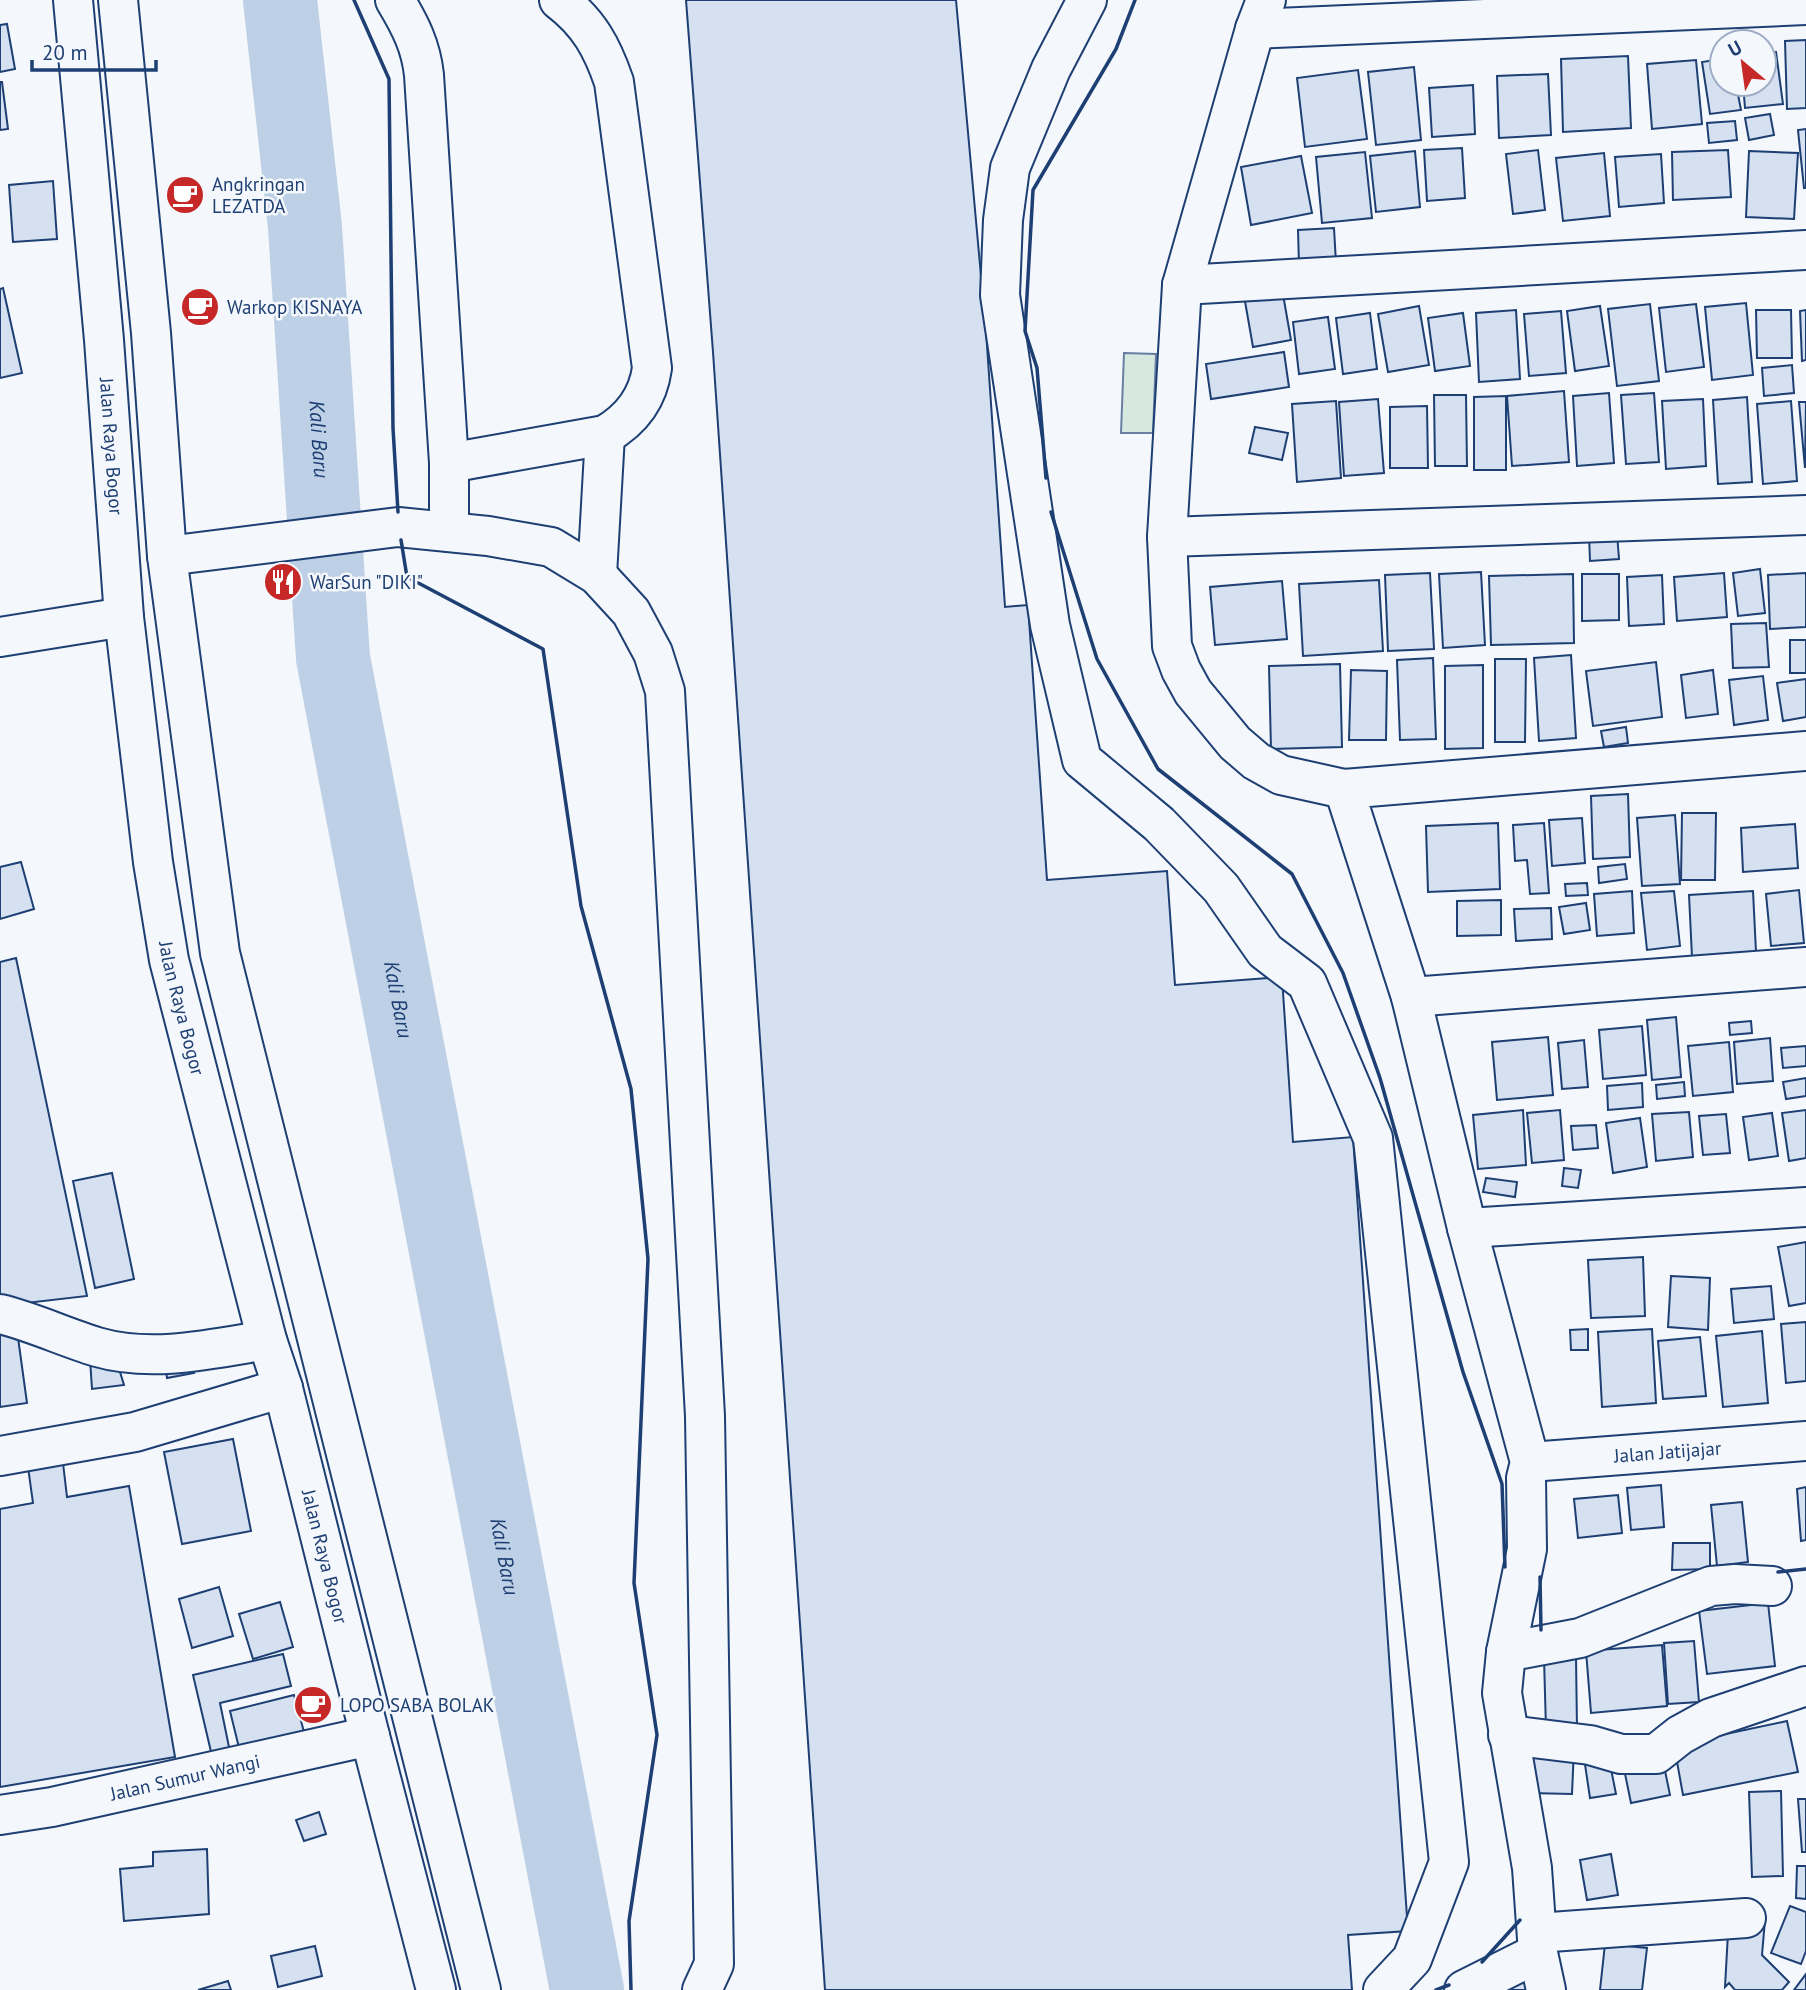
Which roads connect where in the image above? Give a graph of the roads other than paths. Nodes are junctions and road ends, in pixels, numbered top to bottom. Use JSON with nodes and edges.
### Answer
{"nodes":[{"id":1,"x":73,"y":0,"type":"edge"},
{"id":2,"x":118,"y":0,"type":"edge"},
{"id":3,"x":395,"y":0,"type":"edge"},
{"id":4,"x":559,"y":0,"type":"edge"},
{"id":5,"x":1087,"y":0,"type":"edge"},
{"id":6,"x":1806,"y":5,"type":"edge"},
{"id":7,"x":1261,"y":14,"type":"edge"},
{"id":8,"x":1806,"y":250,"type":"edge"},
{"id":9,"x":1182,"y":285,"type":"junction"},
{"id":10,"x":151,"y":333,"type":"junction"},
{"id":11,"x":104,"y":340,"type":"junction"},
{"id":12,"x":605,"y":435,"type":"junction"},
{"id":13,"x":449,"y":463,"type":"junction"},
{"id":14,"x":1806,"y":515,"type":"edge"},
{"id":15,"x":449,"y":532,"type":"junction"},
{"id":16,"x":1167,"y":537,"type":"junction"},
{"id":17,"x":167,"y":556,"type":"junction"},
{"id":18,"x":597,"y":575,"type":"junction"},
{"id":19,"x":124,"y":617,"type":"junction"},
{"id":20,"x":0,"y":637,"type":"edge"},
{"id":21,"x":1806,"y":751,"type":"edge"},
{"id":22,"x":1344,"y":789,"type":"junction"},
{"id":23,"x":1806,"y":967,"type":"edge"},
{"id":24,"x":1411,"y":996,"type":"junction"},
{"id":25,"x":1806,"y":1207,"type":"edge"},
{"id":26,"x":1467,"y":1228,"type":"junction"},
{"id":27,"x":0,"y":1314,"type":"edge"},
{"id":28,"x":267,"y":1340,"type":"junction"},
{"id":29,"x":284,"y":1388,"type":"junction"},
{"id":30,"x":1806,"y":1441,"type":"edge"},
{"id":31,"x":0,"y":1456,"type":"edge"},
{"id":32,"x":1530,"y":1462,"type":"junction"},
{"id":33,"x":1772,"y":1586,"type":"dead end"},
{"id":34,"x":1506,"y":1652,"type":"junction"},
{"id":35,"x":1806,"y":1686,"type":"edge"},
{"id":36,"x":1508,"y":1735,"type":"junction"},
{"id":37,"x":370,"y":1736,"type":"junction"},
{"id":38,"x":0,"y":1815,"type":"edge"},
{"id":39,"x":1746,"y":1918,"type":"dead end"},
{"id":40,"x":1537,"y":1943,"type":"junction"},
{"id":41,"x":436,"y":1990,"type":"edge"},
{"id":42,"x":481,"y":1990,"type":"edge"},
{"id":43,"x":702,"y":1990,"type":"edge"},
{"id":44,"x":1383,"y":1990,"type":"edge"},
{"id":45,"x":1464,"y":1990,"type":"edge"},
{"id":46,"x":1546,"y":1990,"type":"edge"}],
"edges":[{"from":1,"to":11,"type":"main road","name":"Jalan Raya Bogor"},
{"from":2,"to":10,"type":"main road"},
{"from":3,"to":13,"type":"main road"},
{"from":4,"to":12,"type":"main road"},
{"from":5,"to":44,"type":"main road"},
{"from":6,"to":7,"type":"main road"},
{"from":7,"to":9,"type":"main road"},
{"from":8,"to":9,"type":"main road"},
{"from":9,"to":16,"type":"main road"},
{"from":10,"to":11,"type":"main road"},
{"from":10,"to":17,"type":"main road"},
{"from":11,"to":19,"type":"main road","name":"Jalan Raya Bogor"},
{"from":12,"to":13,"type":"main road"},
{"from":12,"to":18,"type":"main road"},
{"from":13,"to":15,"type":"main road"},
{"from":14,"to":16,"type":"main road"},
{"from":15,"to":17,"type":"main road"},
{"from":15,"to":18,"type":"main road"},
{"from":16,"to":22,"type":"main road"},
{"from":17,"to":42,"type":"main road"},
{"from":18,"to":43,"type":"main road"},
{"from":19,"to":20,"type":"main road"},
{"from":19,"to":28,"type":"main road","name":"Jalan Raya Bogor"},
{"from":21,"to":22,"type":"main road"},
{"from":22,"to":24,"type":"main road"},
{"from":23,"to":24,"type":"main road"},
{"from":24,"to":26,"type":"main road"},
{"from":25,"to":26,"type":"main road"},
{"from":26,"to":32,"type":"main road"},
{"from":27,"to":28,"type":"main road"},
{"from":28,"to":29,"type":"main road","name":"Jalan Raya Bogor"},
{"from":29,"to":31,"type":"main road"},
{"from":29,"to":37,"type":"main road","name":"Jalan Raya Bogor"},
{"from":30,"to":32,"type":"main road","name":"Jalan Jatijajar"},
{"from":32,"to":34,"type":"main road"},
{"from":33,"to":34,"type":"main road"},
{"from":34,"to":36,"type":"main road"},
{"from":35,"to":36,"type":"main road"},
{"from":36,"to":40,"type":"main road"},
{"from":37,"to":38,"type":"main road","name":"Jalan Sumur Wangi"},
{"from":37,"to":41,"type":"main road","name":"Jalan Raya Bogor"},
{"from":39,"to":40,"type":"main road"},
{"from":40,"to":45,"type":"main road"},
{"from":40,"to":46,"type":"main road"}]}
